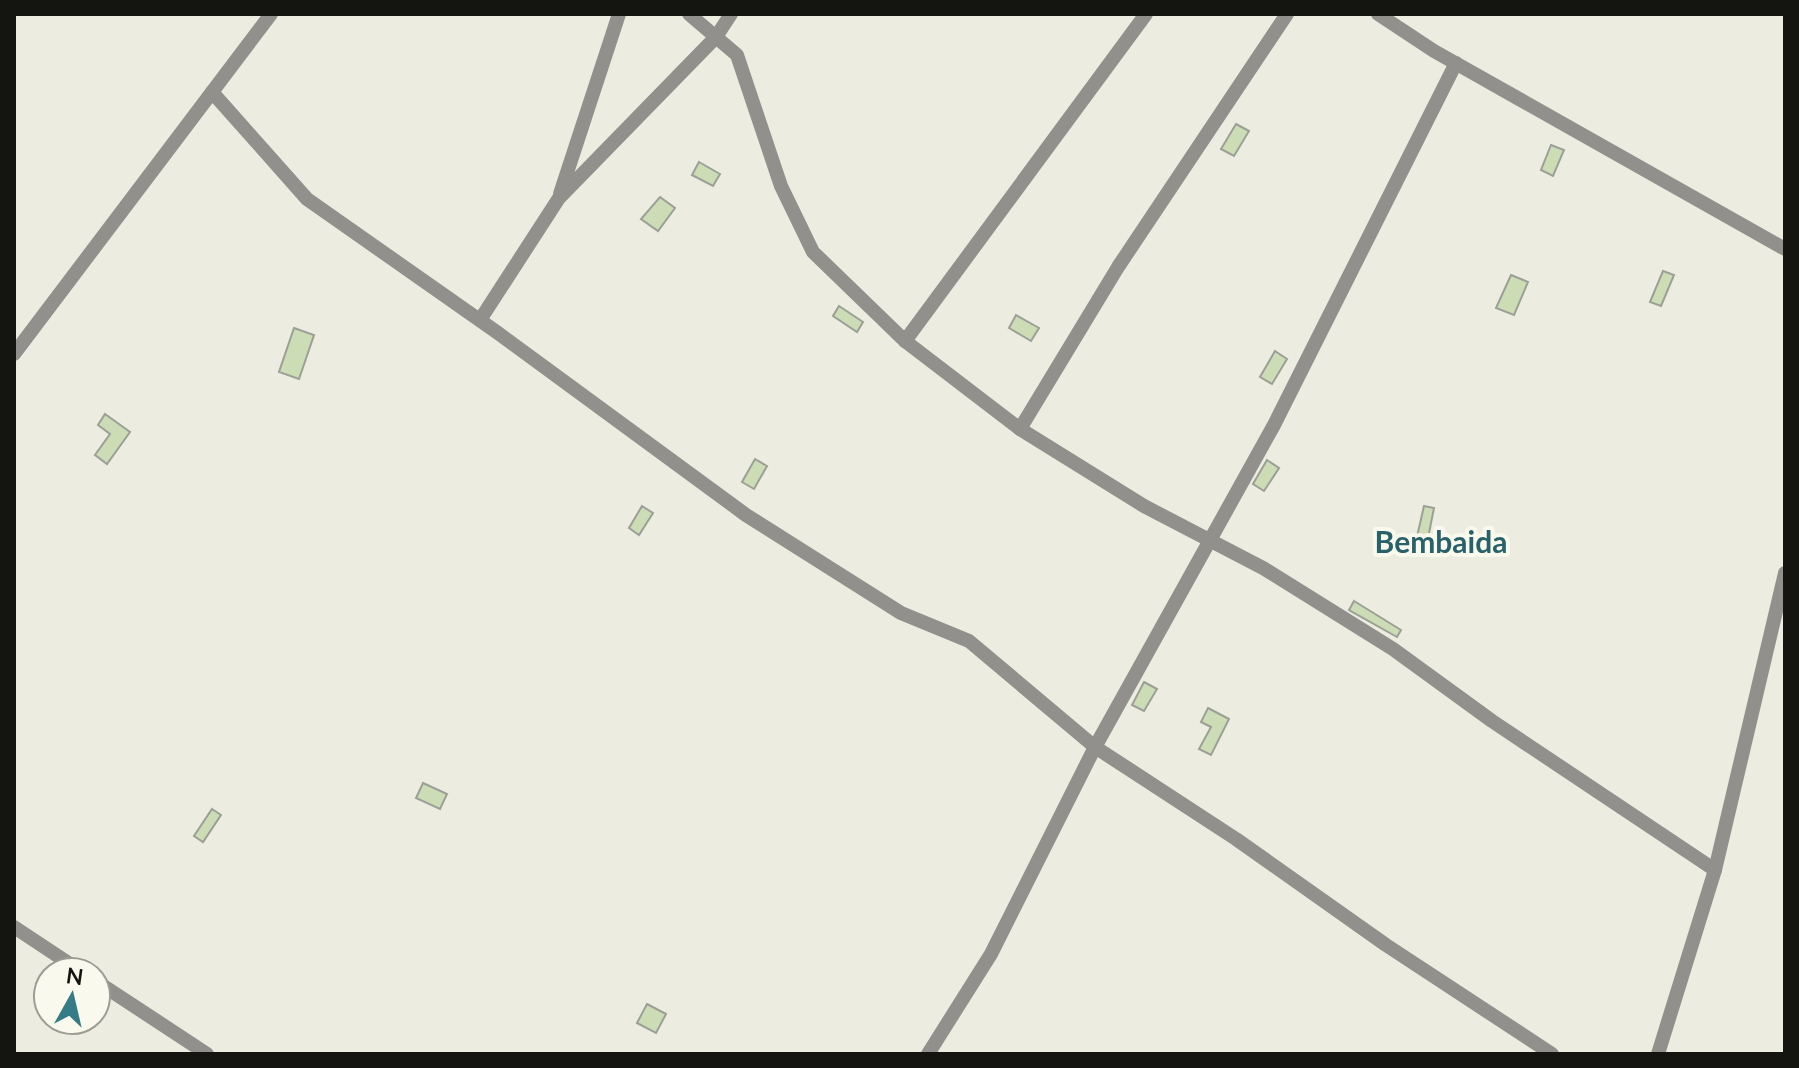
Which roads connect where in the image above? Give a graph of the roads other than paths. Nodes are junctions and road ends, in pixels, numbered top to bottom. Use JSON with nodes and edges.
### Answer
{"nodes":[{"id":1,"x":271,"y":14,"type":"edge"},
{"id":2,"x":619,"y":14,"type":"edge"},
{"id":3,"x":689,"y":14,"type":"edge"},
{"id":4,"x":731,"y":14,"type":"edge"},
{"id":5,"x":1146,"y":14,"type":"edge"},
{"id":6,"x":1287,"y":14,"type":"edge"},
{"id":7,"x":1378,"y":14,"type":"edge"},
{"id":8,"x":716,"y":37,"type":"junction"},
{"id":9,"x":1456,"y":63,"type":"junction"},
{"id":10,"x":212,"y":92,"type":"junction"},
{"id":11,"x":559,"y":198,"type":"junction"},
{"id":12,"x":1785,"y":249,"type":"edge"},
{"id":13,"x":480,"y":320,"type":"junction"},
{"id":14,"x":905,"y":341,"type":"junction"},
{"id":15,"x":14,"y":354,"type":"edge"},
{"id":16,"x":1020,"y":429,"type":"junction"},
{"id":17,"x":1210,"y":540,"type":"junction"},
{"id":18,"x":1785,"y":573,"type":"edge"},
{"id":19,"x":1095,"y":747,"type":"junction"},
{"id":20,"x":1715,"y":870,"type":"junction"},
{"id":21,"x":14,"y":927,"type":"edge"},
{"id":22,"x":58,"y":956,"type":"edge"},
{"id":23,"x":112,"y":992,"type":"edge"},
{"id":24,"x":207,"y":1054,"type":"edge"},
{"id":25,"x":928,"y":1054,"type":"edge"},
{"id":26,"x":1552,"y":1054,"type":"edge"},
{"id":27,"x":1658,"y":1054,"type":"edge"}],
"edges":[{"from":1,"to":10,"type":"street"},
{"from":2,"to":11,"type":"street"},
{"from":3,"to":8,"type":"street"},
{"from":4,"to":8,"type":"street"},
{"from":5,"to":14,"type":"street"},
{"from":6,"to":16,"type":"street"},
{"from":7,"to":9,"type":"street"},
{"from":8,"to":11,"type":"street"},
{"from":8,"to":14,"type":"street"},
{"from":9,"to":12,"type":"street"},
{"from":9,"to":17,"type":"street"},
{"from":10,"to":13,"type":"street"},
{"from":10,"to":15,"type":"street"},
{"from":11,"to":13,"type":"street"},
{"from":13,"to":19,"type":"street"},
{"from":14,"to":16,"type":"street"},
{"from":16,"to":17,"type":"street"},
{"from":17,"to":19,"type":"street"},
{"from":17,"to":20,"type":"street"},
{"from":18,"to":20,"type":"street"},
{"from":19,"to":25,"type":"street"},
{"from":19,"to":26,"type":"street"},
{"from":20,"to":27,"type":"street"},
{"from":21,"to":22,"type":"street"},
{"from":23,"to":24,"type":"street"}]}
